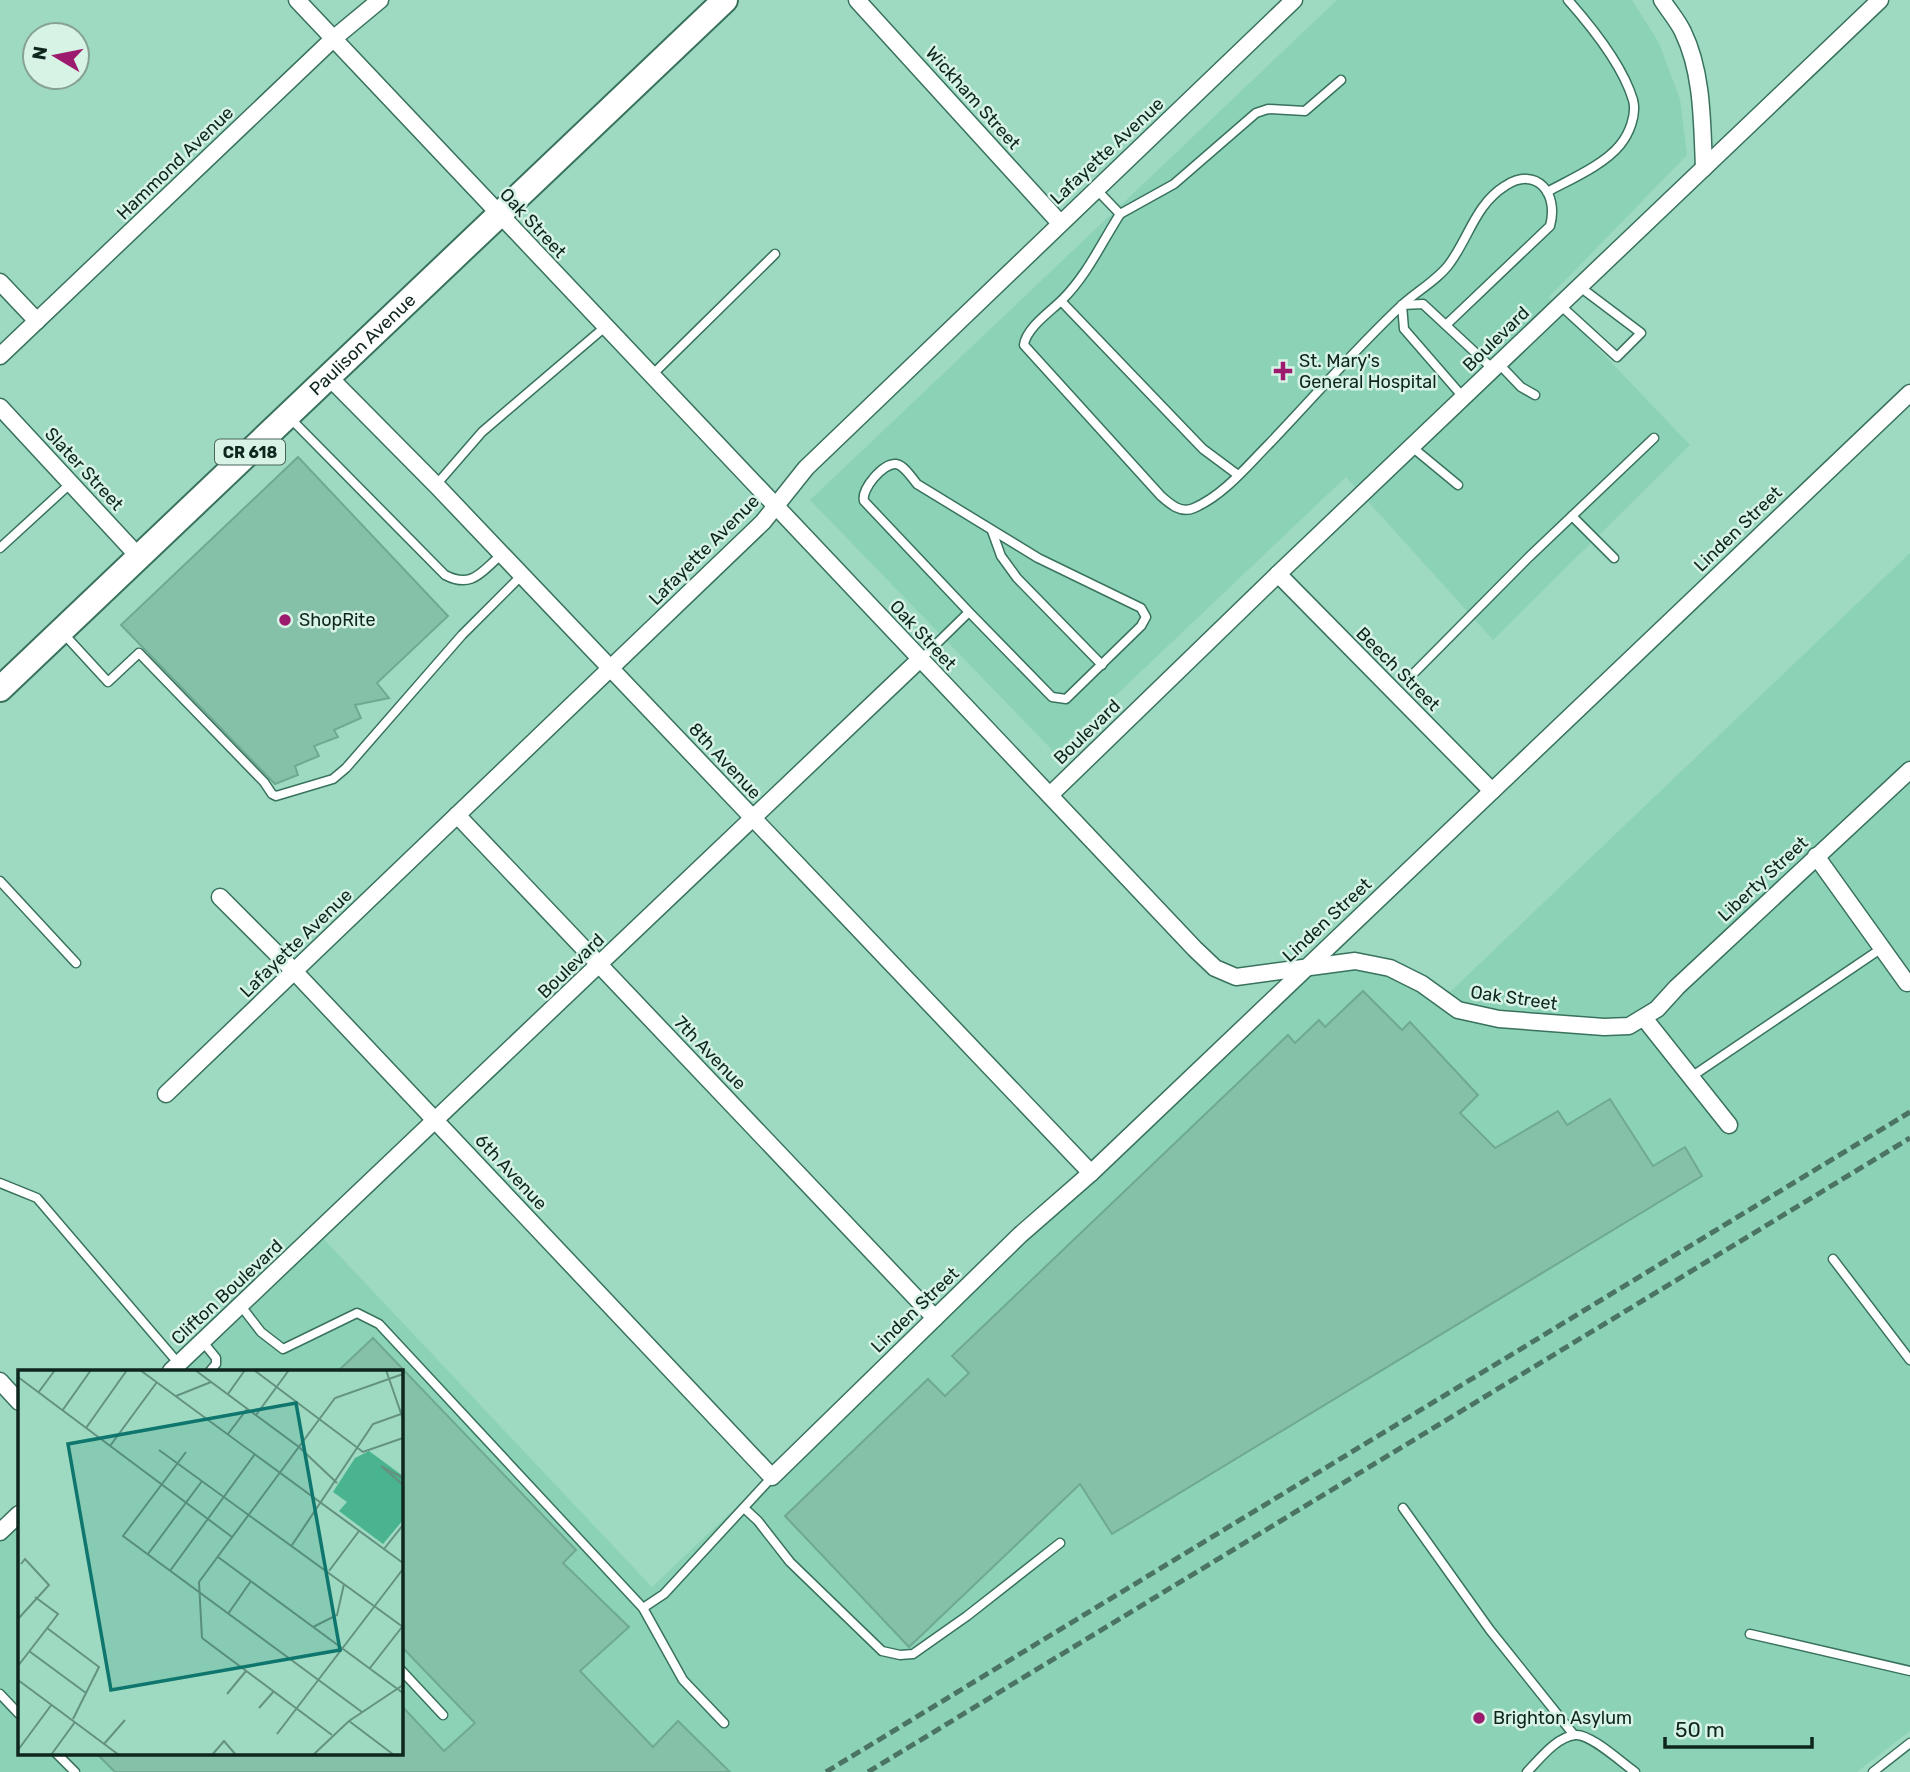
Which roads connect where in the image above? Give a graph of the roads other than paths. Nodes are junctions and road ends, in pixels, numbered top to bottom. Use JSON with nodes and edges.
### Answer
{"nodes":[{"id":1,"x":297,"y":0,"type":"edge"},
{"id":2,"x":380,"y":0,"type":"edge"},
{"id":3,"x":725,"y":0,"type":"edge"},
{"id":4,"x":857,"y":0,"type":"edge"},
{"id":5,"x":1294,"y":0,"type":"edge"},
{"id":6,"x":1568,"y":0,"type":"edge"},
{"id":7,"x":1662,"y":0,"type":"edge"},
{"id":8,"x":1880,"y":0,"type":"edge"},
{"id":9,"x":333,"y":39,"type":"junction"},
{"id":10,"x":1341,"y":80,"type":"dead end"},
{"id":11,"x":1704,"y":168,"type":"junction"},
{"id":12,"x":1096,"y":189,"type":"junction"},
{"id":13,"x":1547,"y":192,"type":"junction"},
{"id":14,"x":499,"y":215,"type":"junction"},
{"id":15,"x":1120,"y":215,"type":"junction"},
{"id":16,"x":1060,"y":223,"type":"junction"},
{"id":17,"x":775,"y":254,"type":"dead end"},
{"id":18,"x":0,"y":282,"type":"edge"},
{"id":19,"x":1580,"y":287,"type":"junction"},
{"id":20,"x":1061,"y":301,"type":"junction"},
{"id":21,"x":1402,"y":305,"type":"junction"},
{"id":22,"x":1560,"y":305,"type":"junction"},
{"id":23,"x":37,"y":321,"type":"junction"},
{"id":24,"x":1446,"y":325,"type":"junction"},
{"id":25,"x":604,"y":327,"type":"junction"},
{"id":26,"x":0,"y":356,"type":"edge"},
{"id":27,"x":1496,"y":366,"type":"junction"},
{"id":28,"x":651,"y":376,"type":"junction"},
{"id":29,"x":329,"y":377,"type":"junction"},
{"id":30,"x":1910,"y":393,"type":"edge"},
{"id":31,"x":1535,"y":395,"type":"dead end"},
{"id":32,"x":1463,"y":397,"type":"junction"},
{"id":33,"x":0,"y":407,"type":"edge"},
{"id":34,"x":288,"y":416,"type":"junction"},
{"id":35,"x":1654,"y":438,"type":"dead end"},
{"id":36,"x":1412,"y":447,"type":"junction"},
{"id":37,"x":1238,"y":475,"type":"junction"},
{"id":38,"x":71,"y":484,"type":"junction"},
{"id":39,"x":436,"y":485,"type":"junction"},
{"id":40,"x":1458,"y":485,"type":"dead end"},
{"id":41,"x":776,"y":505,"type":"junction"},
{"id":42,"x":1572,"y":516,"type":"junction"},
{"id":43,"x":992,"y":530,"type":"junction"},
{"id":44,"x":0,"y":548,"type":"edge"},
{"id":45,"x":501,"y":555,"type":"junction"},
{"id":46,"x":139,"y":557,"type":"junction"},
{"id":47,"x":1614,"y":558,"type":"dead end"},
{"id":48,"x":1278,"y":574,"type":"junction"},
{"id":49,"x":521,"y":576,"type":"junction"},
{"id":50,"x":969,"y":612,"type":"junction"},
{"id":51,"x":61,"y":631,"type":"junction"},
{"id":52,"x":919,"y":660,"type":"junction"},
{"id":53,"x":1102,"y":665,"type":"junction"},
{"id":54,"x":611,"y":668,"type":"junction"},
{"id":55,"x":1414,"y":673,"type":"dead end"},
{"id":56,"x":0,"y":689,"type":"edge"},
{"id":57,"x":1910,"y":770,"type":"edge"},
{"id":58,"x":1492,"y":791,"type":"junction"},
{"id":59,"x":1050,"y":796,"type":"junction"},
{"id":60,"x":457,"y":815,"type":"junction"},
{"id":61,"x":754,"y":819,"type":"junction"},
{"id":62,"x":1816,"y":856,"type":"junction"},
{"id":63,"x":0,"y":881,"type":"edge"},
{"id":64,"x":220,"y":897,"type":"dead end"},
{"id":65,"x":1882,"y":948,"type":"junction"},
{"id":66,"x":76,"y":963,"type":"dead end"},
{"id":67,"x":600,"y":965,"type":"junction"},
{"id":68,"x":1304,"y":968,"type":"junction"},
{"id":69,"x":294,"y":971,"type":"junction"},
{"id":70,"x":1907,"y":983,"type":"dead end"},
{"id":71,"x":1644,"y":1017,"type":"junction"},
{"id":72,"x":1692,"y":1077,"type":"junction"},
{"id":73,"x":166,"y":1094,"type":"dead end"},
{"id":74,"x":436,"y":1121,"type":"junction"},
{"id":75,"x":1730,"y":1125,"type":"dead end"},
{"id":76,"x":1091,"y":1173,"type":"junction"},
{"id":77,"x":0,"y":1183,"type":"edge"},
{"id":78,"x":310,"y":1241,"type":"joint"},
{"id":79,"x":1833,"y":1259,"type":"dead end"},
{"id":80,"x":241,"y":1306,"type":"junction"},
{"id":81,"x":935,"y":1318,"type":"junction"},
{"id":82,"x":203,"y":1342,"type":"junction"},
{"id":83,"x":1910,"y":1360,"type":"edge"},
{"id":84,"x":175,"y":1368,"type":"edge"},
{"id":85,"x":211,"y":1370,"type":"edge"},
{"id":86,"x":0,"y":1381,"type":"edge"},
{"id":87,"x":18,"y":1401,"type":"edge"},
{"id":88,"x":772,"y":1477,"type":"junction"},
{"id":89,"x":744,"y":1508,"type":"junction"},
{"id":90,"x":1403,"y":1508,"type":"dead end"},
{"id":91,"x":18,"y":1515,"type":"edge"},
{"id":92,"x":0,"y":1532,"type":"edge"},
{"id":93,"x":1060,"y":1544,"type":"dead end"},
{"id":94,"x":643,"y":1608,"type":"junction"},
{"id":95,"x":1750,"y":1634,"type":"dead end"},
{"id":96,"x":402,"y":1671,"type":"edge"},
{"id":97,"x":1910,"y":1671,"type":"edge"},
{"id":98,"x":0,"y":1694,"type":"edge"},
{"id":99,"x":18,"y":1713,"type":"edge"},
{"id":100,"x":443,"y":1714,"type":"dead end"},
{"id":101,"x":724,"y":1723,"type":"dead end"},
{"id":102,"x":1574,"y":1735,"type":"junction"},
{"id":103,"x":1910,"y":1742,"type":"edge"},
{"id":104,"x":57,"y":1754,"type":"edge"},
{"id":105,"x":75,"y":1772,"type":"edge"},
{"id":106,"x":1527,"y":1772,"type":"edge"},
{"id":107,"x":1635,"y":1772,"type":"edge"},
{"id":108,"x":1874,"y":1772,"type":"edge"}],
"edges":[{"from":1,"to":9,"type":"street","name":"Oak Street"},
{"from":2,"to":9,"type":"street","name":"Hammond Avenue"},
{"from":3,"to":14,"type":"main road","name":"Paulison Avenue","number":"CR 618"},
{"from":4,"to":16,"type":"street","name":"Wickham Street"},
{"from":5,"to":12,"type":"street","name":"Lafayette Avenue"},
{"from":6,"to":13,"type":"lane"},
{"from":7,"to":11,"type":"street"},
{"from":8,"to":11,"type":"street","name":"Boulevard"},
{"from":9,"to":14,"type":"street","name":"Oak Street"},
{"from":9,"to":23,"type":"street","name":"Hammond Avenue"},
{"from":10,"to":15,"type":"lane"},
{"from":11,"to":19,"type":"street","name":"Boulevard"},
{"from":12,"to":15,"type":"lane"},
{"from":12,"to":16,"type":"street","name":"Lafayette Avenue"},
{"from":13,"to":21,"type":"lane"},
{"from":13,"to":24,"type":"lane"},
{"from":14,"to":25,"type":"street","name":"Oak Street"},
{"from":14,"to":29,"type":"main road","name":"Paulison Avenue","number":"CR 618"},
{"from":15,"to":20,"type":"lane"},
{"from":16,"to":41,"type":"street","name":"Lafayette Avenue"},
{"from":17,"to":28,"type":"lane"},
{"from":18,"to":23,"type":"street"},
{"from":19,"to":22,"type":"street","name":"Boulevard"},
{"from":19,"to":22,"type":"lane"},
{"from":20,"to":37,"type":"lane"},
{"from":20,"to":37,"type":"lane"},
{"from":21,"to":24,"type":"lane"},
{"from":21,"to":32,"type":"lane"},
{"from":21,"to":37,"type":"lane"},
{"from":22,"to":27,"type":"street","name":"Boulevard"},
{"from":23,"to":26,"type":"street","name":"Hammond Avenue"},
{"from":24,"to":27,"type":"lane"},
{"from":25,"to":28,"type":"street","name":"Oak Street"},
{"from":25,"to":39,"type":"lane"},
{"from":27,"to":31,"type":"lane"},
{"from":27,"to":32,"type":"street","name":"Boulevard"},
{"from":28,"to":41,"type":"street","name":"Oak Street"},
{"from":29,"to":34,"type":"main road","name":"Paulison Avenue","number":"CR 618"},
{"from":29,"to":39,"type":"street","name":"8th Avenue"},
{"from":30,"to":58,"type":"street","name":"Linden Street"},
{"from":32,"to":36,"type":"street","name":"Boulevard"},
{"from":33,"to":38,"type":"street","name":"Slater Street"},
{"from":34,"to":45,"type":"lane"},
{"from":34,"to":46,"type":"main road","name":"Paulison Avenue","number":"CR 618"},
{"from":35,"to":42,"type":"lane"},
{"from":36,"to":40,"type":"lane"},
{"from":36,"to":48,"type":"street","name":"Boulevard"},
{"from":38,"to":44,"type":"lane"},
{"from":38,"to":46,"type":"street","name":"Slater Street"},
{"from":39,"to":45,"type":"street","name":"8th Avenue"},
{"from":41,"to":52,"type":"street","name":"Oak Street"},
{"from":41,"to":54,"type":"street","name":"Lafayette Avenue"},
{"from":42,"to":47,"type":"lane"},
{"from":42,"to":55,"type":"lane"},
{"from":43,"to":50,"type":"lane"},
{"from":43,"to":53,"type":"lane"},
{"from":43,"to":53,"type":"lane"},
{"from":45,"to":49,"type":"street","name":"8th Avenue"},
{"from":46,"to":51,"type":"main road","name":"Paulison Avenue","number":"CR 618"},
{"from":48,"to":58,"type":"street","name":"Beech Street"},
{"from":48,"to":59,"type":"street","name":"Boulevard"},
{"from":49,"to":51,"type":"lane"},
{"from":49,"to":54,"type":"street","name":"8th Avenue"},
{"from":50,"to":52,"type":"lane"},
{"from":50,"to":53,"type":"lane"},
{"from":51,"to":56,"type":"main road","name":"Paulison Avenue","number":"CR 618"},
{"from":52,"to":59,"type":"street","name":"Oak Street"},
{"from":52,"to":61,"type":"street","name":"Boulevard"},
{"from":54,"to":60,"type":"street","name":"Lafayette Avenue"},
{"from":54,"to":61,"type":"street","name":"8th Avenue"},
{"from":57,"to":62,"type":"street","name":"Liberty Street"},
{"from":58,"to":68,"type":"street","name":"Linden Street"},
{"from":59,"to":68,"type":"street","name":"Oak Street"},
{"from":60,"to":67,"type":"street","name":"7th Avenue"},
{"from":60,"to":69,"type":"street","name":"Lafayette Avenue"},
{"from":61,"to":67,"type":"street","name":"Boulevard"},
{"from":61,"to":76,"type":"street","name":"8th Avenue"},
{"from":62,"to":65,"type":"street"},
{"from":62,"to":71,"type":"street","name":"Liberty Street"},
{"from":63,"to":66,"type":"lane"},
{"from":64,"to":69,"type":"street","name":"6th Avenue"},
{"from":65,"to":70,"type":"street"},
{"from":65,"to":72,"type":"lane"},
{"from":67,"to":74,"type":"street","name":"Boulevard"},
{"from":67,"to":81,"type":"street","name":"7th Avenue"},
{"from":68,"to":71,"type":"street","name":"Oak Street"},
{"from":68,"to":76,"type":"street","name":"Linden Street"},
{"from":69,"to":73,"type":"street","name":"Lafayette Avenue"},
{"from":69,"to":74,"type":"street","name":"6th Avenue"},
{"from":71,"to":72,"type":"street"},
{"from":72,"to":75,"type":"street"},
{"from":74,"to":78,"type":"street","name":"Boulevard"},
{"from":74,"to":88,"type":"street","name":"6th Avenue"},
{"from":76,"to":81,"type":"street","name":"Linden Street"},
{"from":77,"to":84,"type":"lane"},
{"from":78,"to":80,"type":"street","name":"Clifton Boulevard"},
{"from":79,"to":83,"type":"lane"},
{"from":80,"to":82,"type":"street","name":"Clifton Boulevard"},
{"from":80,"to":94,"type":"lane"},
{"from":81,"to":88,"type":"street","name":"Linden Street"},
{"from":82,"to":84,"type":"street","name":"Clifton Boulevard"},
{"from":82,"to":85,"type":"lane"},
{"from":86,"to":87,"type":"street"},
{"from":88,"to":89,"type":"lane"},
{"from":89,"to":93,"type":"lane"},
{"from":89,"to":94,"type":"lane"},
{"from":90,"to":102,"type":"lane"},
{"from":91,"to":92,"type":"street"},
{"from":94,"to":101,"type":"lane"},
{"from":95,"to":97,"type":"lane"},
{"from":96,"to":100,"type":"lane"},
{"from":98,"to":99,"type":"lane"},
{"from":102,"to":106,"type":"lane"},
{"from":102,"to":107,"type":"lane"},
{"from":103,"to":108,"type":"lane"},
{"from":104,"to":105,"type":"lane"}]}
